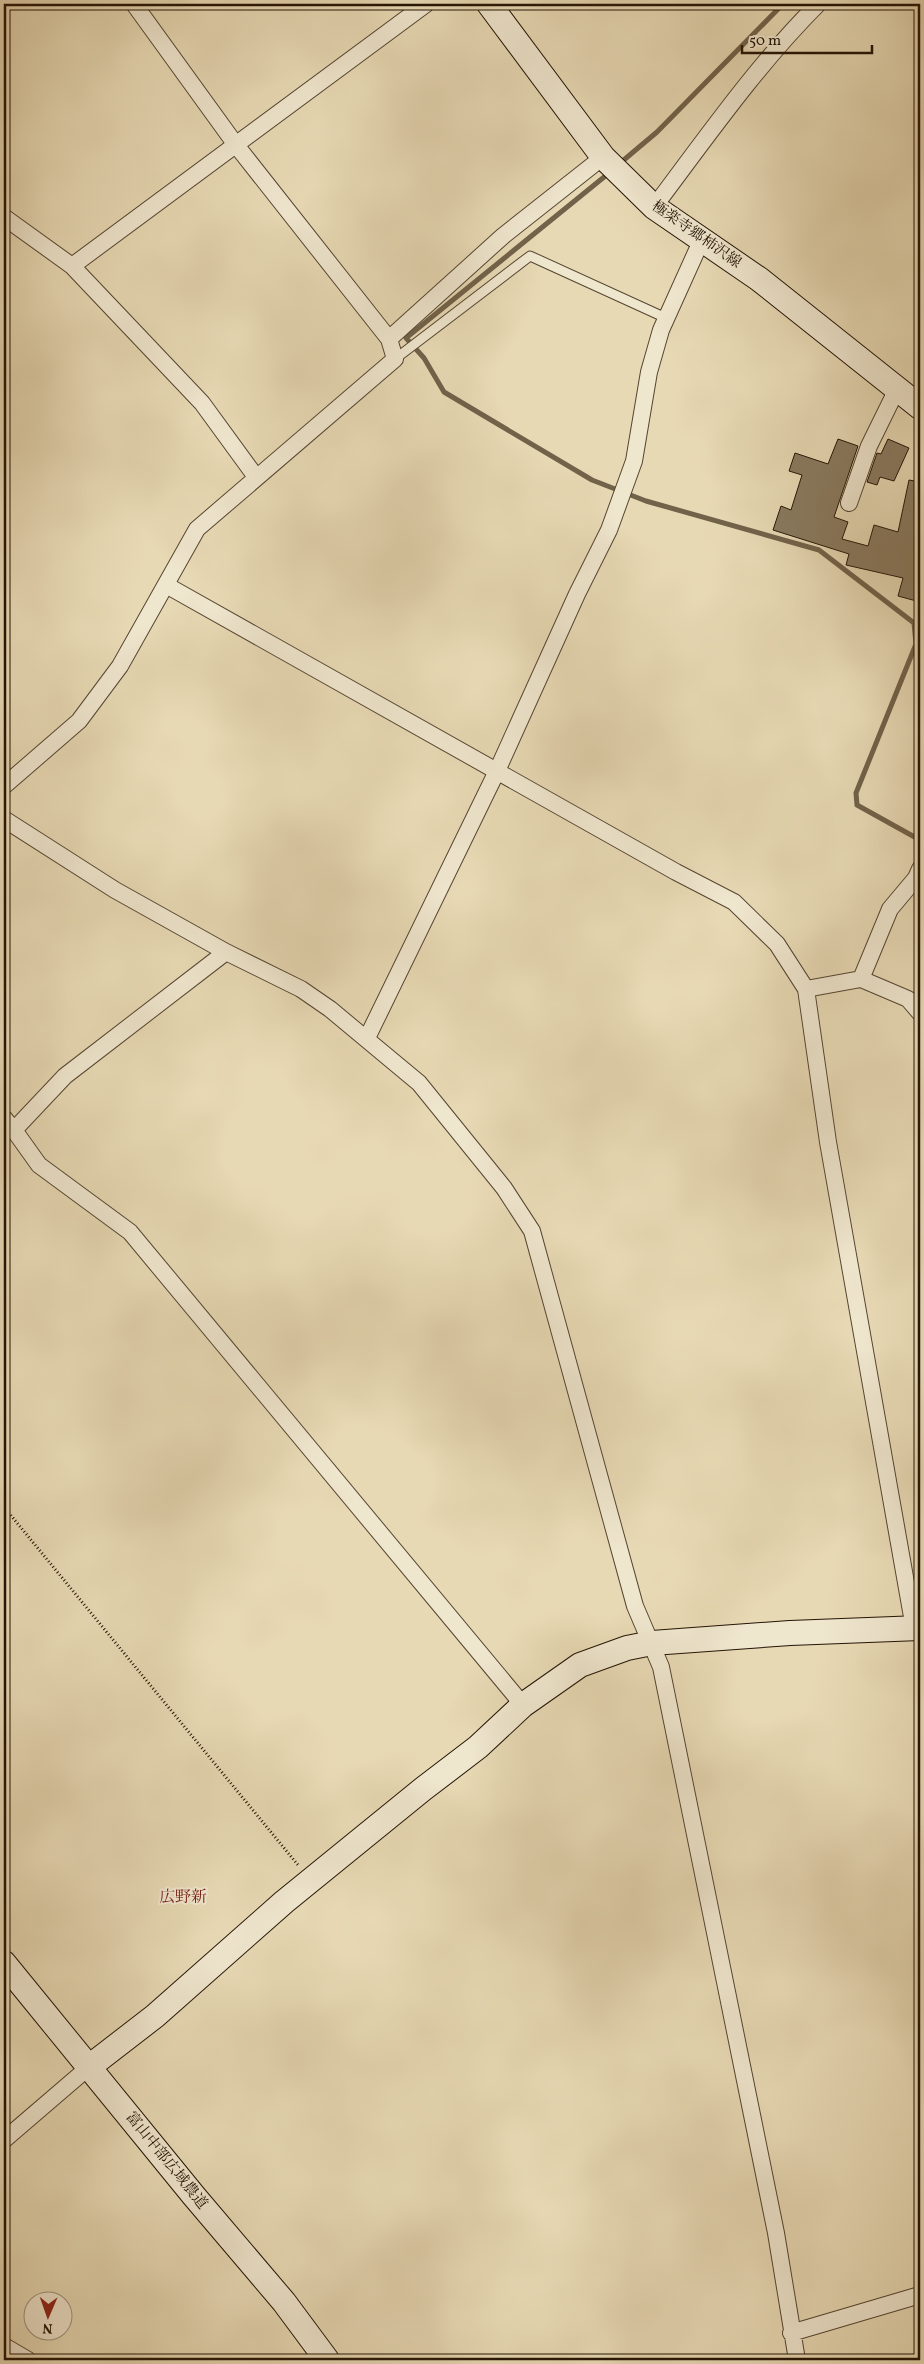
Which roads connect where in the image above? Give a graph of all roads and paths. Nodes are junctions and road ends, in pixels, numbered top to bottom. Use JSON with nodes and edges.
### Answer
{"nodes":[{"id":1,"x":134,"y":4,"type":"edge"},
{"id":2,"x":426,"y":4,"type":"edge"},
{"id":3,"x":489,"y":4,"type":"edge"},
{"id":4,"x":818,"y":4,"type":"edge"},
{"id":5,"x":236,"y":145,"type":"junction"},
{"id":6,"x":603,"y":157,"type":"junction"},
{"id":7,"x":654,"y":207,"type":"junction"},
{"id":8,"x":4,"y":217,"type":"edge"},
{"id":9,"x":702,"y":239,"type":"junction"},
{"id":10,"x":72,"y":266,"type":"junction"},
{"id":11,"x":666,"y":318,"type":"junction"},
{"id":12,"x":389,"y":339,"type":"junction"},
{"id":13,"x":396,"y":359,"type":"junction"},
{"id":14,"x":897,"y":389,"type":"junction"},
{"id":15,"x":920,"y":407,"type":"edge"},
{"id":16,"x":256,"y":477,"type":"junction"},
{"id":17,"x":849,"y":503,"type":"dead end"},
{"id":18,"x":166,"y":585,"type":"junction"},
{"id":19,"x":497,"y":771,"type":"junction"},
{"id":20,"x":4,"y":786,"type":"edge"},
{"id":21,"x":4,"y":820,"type":"edge"},
{"id":22,"x":920,"y":869,"type":"edge"},
{"id":23,"x":226,"y":952,"type":"junction"},
{"id":24,"x":861,"y":979,"type":"junction"},
{"id":25,"x":806,"y":989,"type":"junction"},
{"id":26,"x":920,"y":1013,"type":"edge"},
{"id":27,"x":367,"y":1038,"type":"junction"},
{"id":28,"x":9,"y":1124,"type":"edge"},
{"id":29,"x":4,"y":1507,"type":"edge"},
{"id":30,"x":917,"y":1628,"type":"edge"},
{"id":31,"x":652,"y":1643,"type":"junction"},
{"id":32,"x":523,"y":1706,"type":"junction"},
{"id":33,"x":311,"y":1881,"type":"junction"},
{"id":34,"x":4,"y":1963,"type":"edge"},
{"id":35,"x":90,"y":2067,"type":"junction"},
{"id":36,"x":4,"y":2140,"type":"edge"},
{"id":37,"x":920,"y":2295,"type":"edge"},
{"id":38,"x":791,"y":2333,"type":"junction"},
{"id":39,"x":4,"y":2346,"type":"edge"},
{"id":40,"x":23,"y":2358,"type":"edge"},
{"id":41,"x":326,"y":2360,"type":"edge"},
{"id":42,"x":797,"y":2360,"type":"edge"}],
"edges":[{"from":1,"to":5,"type":"street"},
{"from":2,"to":5,"type":"street"},
{"from":3,"to":6,"type":"street","name":"極楽寺郷柿沢線"},
{"from":4,"to":7,"type":"street"},
{"from":5,"to":10,"type":"street"},
{"from":5,"to":12,"type":"street"},
{"from":6,"to":7,"type":"street","name":"極楽寺郷柿沢線"},
{"from":6,"to":12,"type":"street"},
{"from":7,"to":9,"type":"street","name":"極楽寺郷柿沢線"},
{"from":8,"to":10,"type":"street"},
{"from":9,"to":11,"type":"street"},
{"from":9,"to":14,"type":"street","name":"極楽寺郷柿沢線"},
{"from":10,"to":16,"type":"street"},
{"from":11,"to":13,"type":"lane"},
{"from":11,"to":19,"type":"street"},
{"from":12,"to":13,"type":"street"},
{"from":13,"to":16,"type":"street"},
{"from":14,"to":15,"type":"street","name":"極楽寺郷柿沢線"},
{"from":14,"to":17,"type":"street"},
{"from":16,"to":18,"type":"street"},
{"from":18,"to":19,"type":"street"},
{"from":18,"to":20,"type":"street"},
{"from":19,"to":25,"type":"street"},
{"from":19,"to":27,"type":"street"},
{"from":21,"to":23,"type":"street"},
{"from":22,"to":24,"type":"street"},
{"from":23,"to":27,"type":"street"},
{"from":23,"to":28,"type":"street"},
{"from":24,"to":25,"type":"street"},
{"from":24,"to":26,"type":"street"},
{"from":25,"to":30,"type":"street"},
{"from":27,"to":31,"type":"street"},
{"from":28,"to":32,"type":"street"},
{"from":29,"to":33,"type":"path"},
{"from":30,"to":31,"type":"street"},
{"from":31,"to":32,"type":"street"},
{"from":31,"to":38,"type":"street"},
{"from":32,"to":33,"type":"street"},
{"from":33,"to":35,"type":"street"},
{"from":34,"to":35,"type":"street","name":"富山中部広域農道"},
{"from":35,"to":36,"type":"street"},
{"from":35,"to":41,"type":"street","name":"富山中部広域農道"},
{"from":37,"to":38,"type":"street"},
{"from":38,"to":42,"type":"street"},
{"from":39,"to":40,"type":"street"}]}
